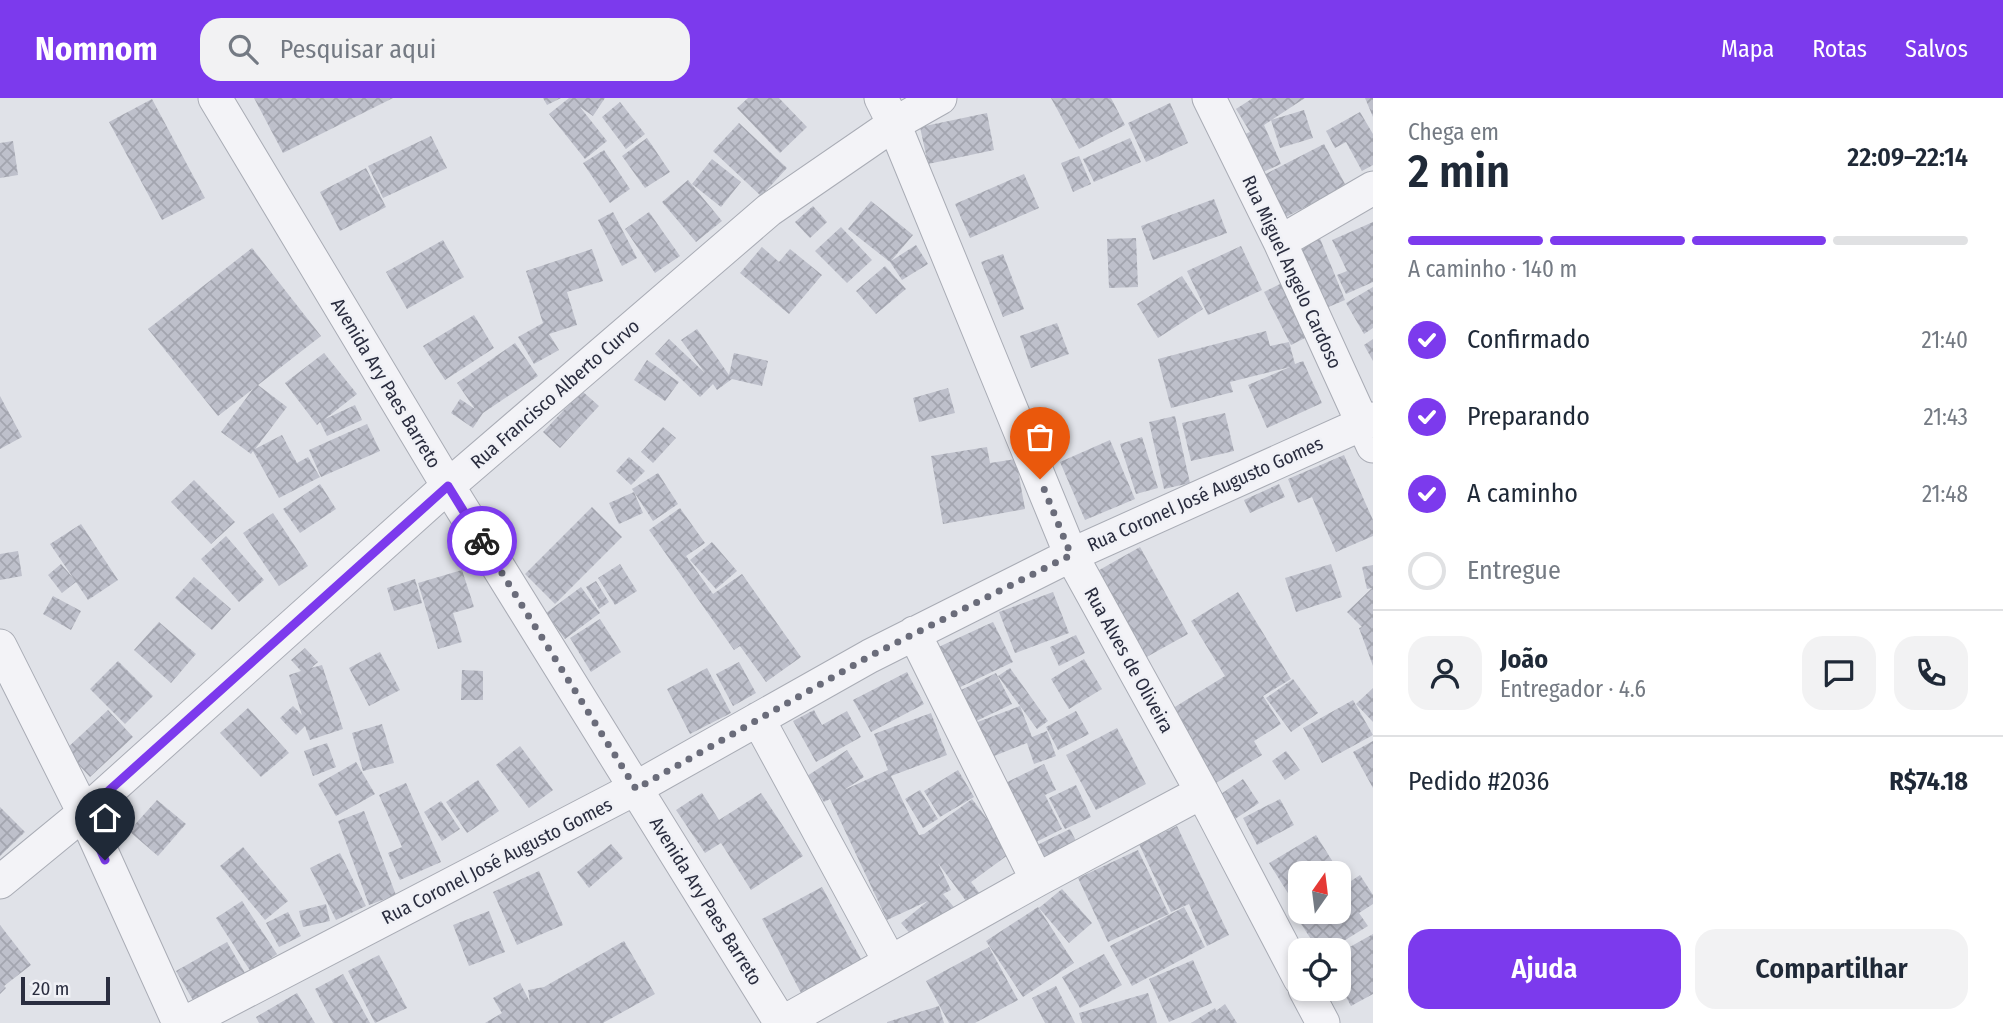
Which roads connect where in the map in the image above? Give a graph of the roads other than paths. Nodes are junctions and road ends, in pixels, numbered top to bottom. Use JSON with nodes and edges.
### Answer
{"nodes":[{"id":1,"x":215,"y":98,"type":"edge"},
{"id":2,"x":940,"y":98,"type":"edge"},
{"id":3,"x":1209,"y":98,"type":"edge"},
{"id":4,"x":888,"y":111,"type":"edge"},
{"id":5,"x":1373,"y":188,"type":"edge"},
{"id":6,"x":1280,"y":242,"type":"junction"},
{"id":7,"x":1369,"y":430,"type":"edge"},
{"id":8,"x":448,"y":486,"type":"junction"},
{"id":9,"x":1071,"y":555,"type":"junction"},
{"id":10,"x":914,"y":633,"type":"junction"},
{"id":11,"x":0,"y":646,"type":"edge"},
{"id":12,"x":758,"y":719,"type":"junction"},
{"id":13,"x":636,"y":789,"type":"junction"},
{"id":14,"x":1202,"y":792,"type":"junction"},
{"id":15,"x":84,"y":813,"type":"junction"},
{"id":16,"x":1037,"y":880,"type":"junction"},
{"id":17,"x":0,"y":882,"type":"edge"},
{"id":18,"x":1288,"y":956,"type":"edge"},
{"id":19,"x":890,"y":962,"type":"junction"},
{"id":20,"x":1311,"y":1001,"type":"edge"},
{"id":21,"x":179,"y":1023,"type":"edge"},
{"id":22,"x":185,"y":1023,"type":"edge"},
{"id":23,"x":782,"y":1023,"type":"edge"},
{"id":24,"x":1323,"y":1023,"type":"edge"}],
"edges":[{"from":1,"to":8,"type":"street","name":"Avenida Ary Paes Barreto"},
{"from":2,"to":4,"type":"street","name":"Rua Francisco Alberto Curvo"},
{"from":3,"to":6,"type":"street","name":"Rua Miguel Angelo Cardoso"},
{"from":4,"to":8,"type":"street","name":"Rua Francisco Alberto Curvo"},
{"from":4,"to":9,"type":"street","name":"Rua Alves de Oliveira"},
{"from":5,"to":6,"type":"street"},
{"from":6,"to":7,"type":"street","name":"Rua Miguel Angelo Cardoso"},
{"from":7,"to":9,"type":"street","name":"Rua Coronel José Augusto Gomes"},
{"from":8,"to":13,"type":"street","name":"Avenida Ary Paes Barreto"},
{"from":8,"to":15,"type":"street","name":"Rua Francisco Alberto Curvo"},
{"from":9,"to":10,"type":"street","name":"Rua Coronel José Augusto Gomes"},
{"from":9,"to":14,"type":"street","name":"Rua Alves de Oliveira"},
{"from":10,"to":12,"type":"street","name":"Rua Coronel José Augusto Gomes"},
{"from":10,"to":16,"type":"street"},
{"from":11,"to":15,"type":"street"},
{"from":12,"to":13,"type":"street","name":"Rua Coronel José Augusto Gomes"},
{"from":12,"to":19,"type":"street"},
{"from":13,"to":22,"type":"street","name":"Rua Coronel José Augusto Gomes"},
{"from":13,"to":23,"type":"street","name":"Avenida Ary Paes Barreto"},
{"from":14,"to":16,"type":"street"},
{"from":14,"to":18,"type":"street","name":"Rua Alves de Oliveira"},
{"from":15,"to":17,"type":"street","name":"Rua Francisco Alberto Curvo"},
{"from":15,"to":21,"type":"street"},
{"from":16,"to":19,"type":"street"},
{"from":19,"to":23,"type":"street"},
{"from":20,"to":24,"type":"street"}]}
